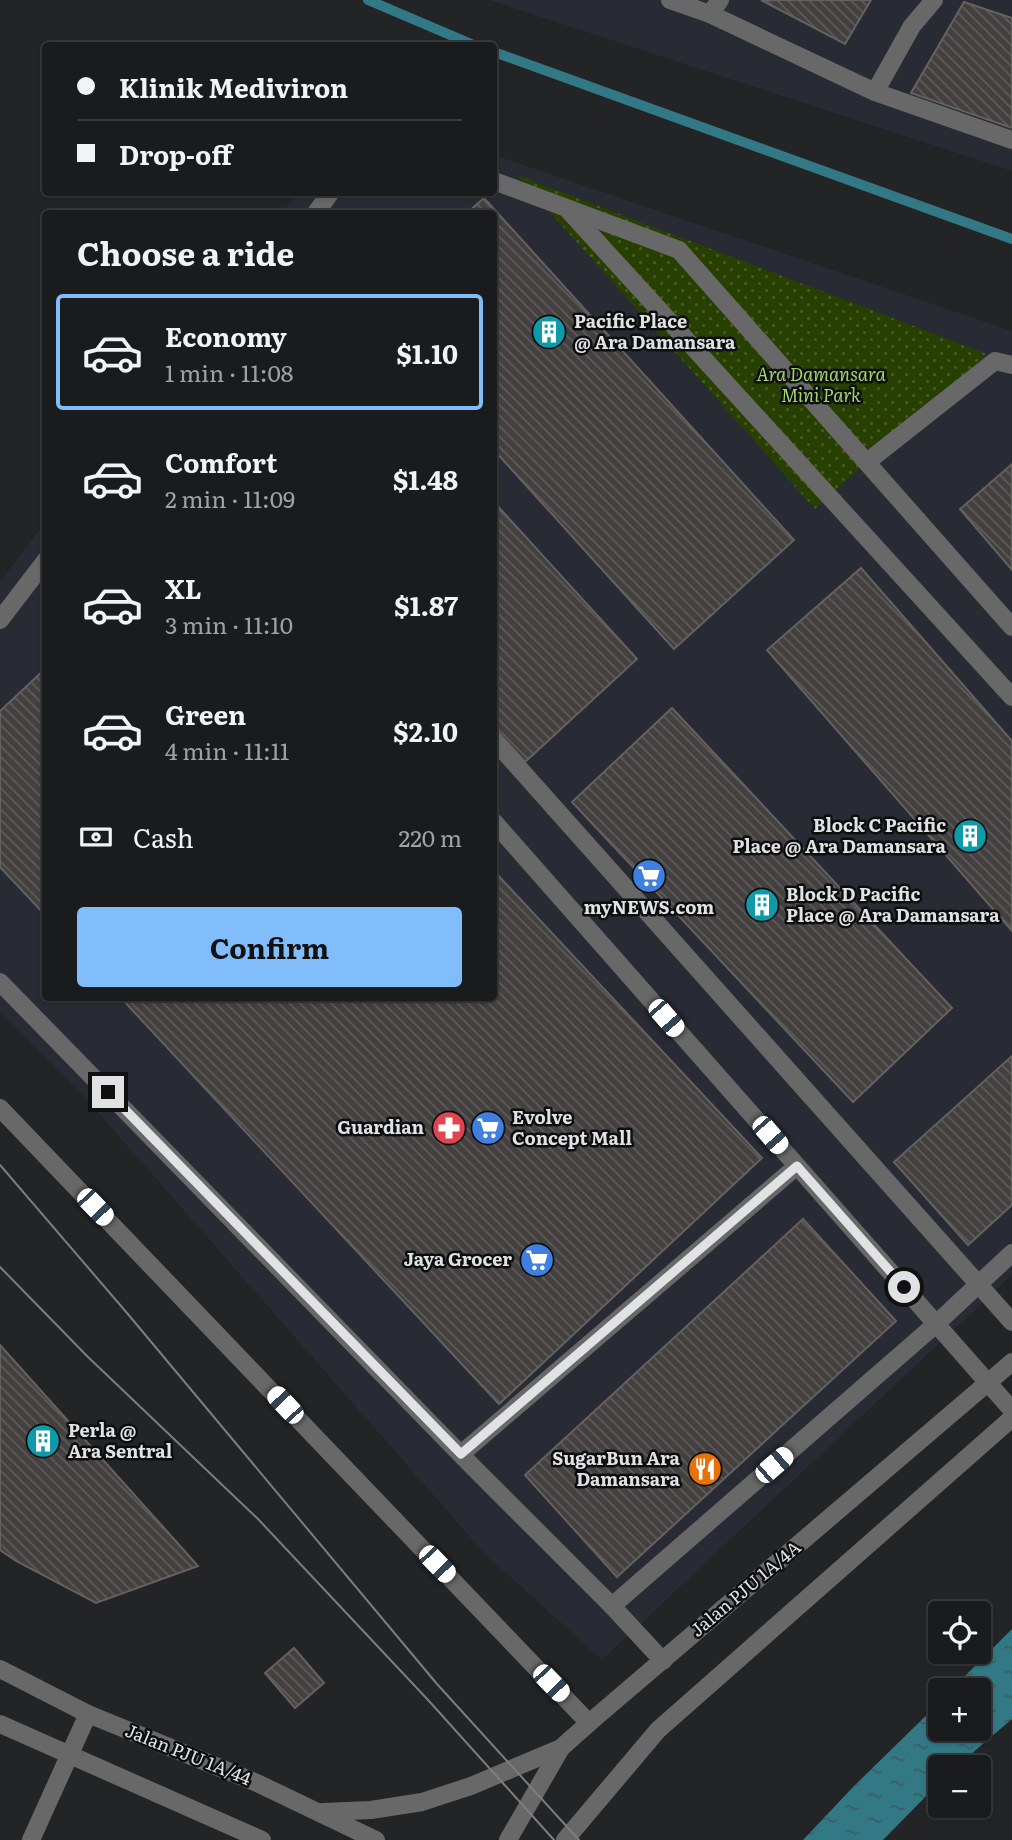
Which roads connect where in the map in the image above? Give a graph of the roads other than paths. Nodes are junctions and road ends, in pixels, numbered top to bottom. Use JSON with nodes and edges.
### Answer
{"nodes":[{"id":1,"x":670,"y":0,"type":"edge"},
{"id":2,"x":934,"y":0,"type":"edge"},
{"id":3,"x":715,"y":7,"type":"edge"},
{"id":4,"x":875,"y":92,"type":"junction"},
{"id":5,"x":1012,"y":140,"type":"edge"},
{"id":6,"x":497,"y":182,"type":"edge"},
{"id":7,"x":567,"y":209,"type":"junction"},
{"id":8,"x":1012,"y":365,"type":"edge"},
{"id":9,"x":867,"y":462,"type":"junction"},
{"id":10,"x":42,"y":565,"type":"edge"},
{"id":11,"x":0,"y":621,"type":"edge"},
{"id":12,"x":1012,"y":627,"type":"edge"},
{"id":13,"x":1012,"y":697,"type":"edge"},
{"id":14,"x":497,"y":743,"type":"edge"},
{"id":15,"x":497,"y":825,"type":"edge"},
{"id":16,"x":0,"y":982,"type":"edge"},
{"id":17,"x":0,"y":1108,"type":"edge"},
{"id":18,"x":797,"y":1166,"type":"junction"},
{"id":19,"x":1012,"y":1253,"type":"edge"},
{"id":20,"x":978,"y":1284,"type":"junction"},
{"id":21,"x":1012,"y":1322,"type":"edge"},
{"id":22,"x":936,"y":1324,"type":"junction"},
{"id":23,"x":1012,"y":1362,"type":"edge"},
{"id":24,"x":988,"y":1383,"type":"junction"},
{"id":25,"x":1012,"y":1410,"type":"edge"},
{"id":26,"x":1012,"y":1418,"type":"edge"},
{"id":27,"x":461,"y":1454,"type":"junction"},
{"id":28,"x":612,"y":1606,"type":"junction"},
{"id":29,"x":663,"y":1661,"type":"junction"},
{"id":30,"x":0,"y":1669,"type":"edge"},
{"id":31,"x":88,"y":1714,"type":"junction"},
{"id":32,"x":589,"y":1723,"type":"junction"},
{"id":33,"x":0,"y":1724,"type":"edge"},
{"id":34,"x":561,"y":1748,"type":"junction"},
{"id":35,"x":70,"y":1755,"type":"junction"},
{"id":36,"x":319,"y":1812,"type":"junction"},
{"id":37,"x":31,"y":1840,"type":"edge"},
{"id":38,"x":262,"y":1840,"type":"edge"},
{"id":39,"x":376,"y":1840,"type":"edge"},
{"id":40,"x":508,"y":1840,"type":"edge"},
{"id":41,"x":565,"y":1840,"type":"edge"}],
"edges":[{"from":1,"to":3,"type":"street"},
{"from":2,"to":4,"type":"street"},
{"from":3,"to":4,"type":"street"},
{"from":4,"to":5,"type":"street"},
{"from":6,"to":7,"type":"street"},
{"from":7,"to":9,"type":"street"},
{"from":7,"to":13,"type":"street"},
{"from":8,"to":9,"type":"street"},
{"from":9,"to":12,"type":"street"},
{"from":10,"to":11,"type":"street"},
{"from":14,"to":20,"type":"street"},
{"from":15,"to":18,"type":"street"},
{"from":16,"to":27,"type":"street"},
{"from":17,"to":32,"type":"street"},
{"from":18,"to":22,"type":"street"},
{"from":18,"to":27,"type":"street"},
{"from":19,"to":20,"type":"street"},
{"from":20,"to":21,"type":"street"},
{"from":20,"to":22,"type":"street"},
{"from":22,"to":24,"type":"street"},
{"from":22,"to":28,"type":"street"},
{"from":23,"to":24,"type":"street","name":"Jalan PJU 1A/4A"},
{"from":24,"to":25,"type":"street"},
{"from":24,"to":29,"type":"street","name":"Jalan PJU 1A/4A"},
{"from":26,"to":41,"type":"street"},
{"from":27,"to":28,"type":"street"},
{"from":28,"to":29,"type":"street"},
{"from":29,"to":32,"type":"street","name":"Jalan PJU 1A/4A"},
{"from":30,"to":31,"type":"street","name":"Jalan PJU 1A/44"},
{"from":31,"to":35,"type":"street"},
{"from":31,"to":36,"type":"street","name":"Jalan PJU 1A/44"},
{"from":32,"to":34,"type":"street","name":"Jalan PJU 1A/4A"},
{"from":33,"to":35,"type":"street"},
{"from":34,"to":36,"type":"street"},
{"from":34,"to":40,"type":"street","name":"Jalan PJU 1A/4A"},
{"from":35,"to":37,"type":"street"},
{"from":35,"to":38,"type":"street"},
{"from":36,"to":39,"type":"street","name":"Jalan PJU 1A/44"}]}
